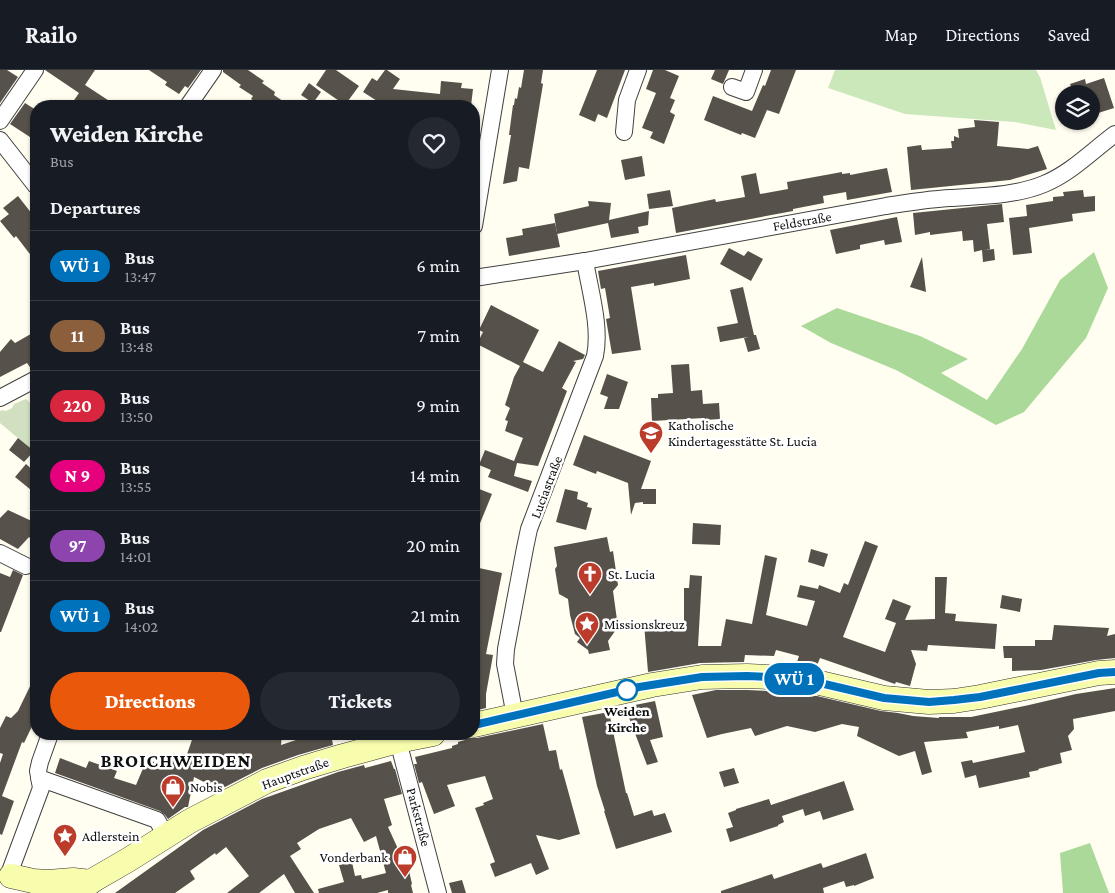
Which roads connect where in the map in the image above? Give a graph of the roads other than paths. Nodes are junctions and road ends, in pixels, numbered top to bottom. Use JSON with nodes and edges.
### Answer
{"nodes":[{"id":1,"x":35,"y":70,"type":"edge"},
{"id":2,"x":213,"y":70,"type":"edge"},
{"id":3,"x":500,"y":70,"type":"edge"},
{"id":4,"x":638,"y":70,"type":"edge"},
{"id":5,"x":754,"y":70,"type":"edge"},
{"id":6,"x":732,"y":87,"type":"dead end"},
{"id":7,"x":192,"y":100,"type":"edge"},
{"id":8,"x":0,"y":121,"type":"edge"},
{"id":9,"x":624,"y":132,"type":"dead end"},
{"id":10,"x":1115,"y":134,"type":"edge"},
{"id":11,"x":481,"y":138,"type":"edge"},
{"id":12,"x":0,"y":140,"type":"edge"},
{"id":13,"x":480,"y":151,"type":"edge"},
{"id":14,"x":30,"y":178,"type":"edge"},
{"id":15,"x":585,"y":261,"type":"junction"},
{"id":16,"x":480,"y":277,"type":"edge"},
{"id":17,"x":30,"y":382,"type":"edge"},
{"id":18,"x":0,"y":398,"type":"edge"},
{"id":19,"x":0,"y":553,"type":"edge"},
{"id":20,"x":26,"y":566,"type":"dead end"},
{"id":21,"x":1115,"y":672,"type":"edge"},
{"id":22,"x":516,"y":716,"type":"junction"},
{"id":23,"x":480,"y":724,"type":"edge"},
{"id":24,"x":48,"y":740,"type":"edge"},
{"id":25,"x":403,"y":740,"type":"edge"},
{"id":26,"x":398,"y":741,"type":"junction"},
{"id":27,"x":39,"y":778,"type":"junction"},
{"id":28,"x":166,"y":836,"type":"junction"},
{"id":29,"x":11,"y":877,"type":"edge"},
{"id":30,"x":81,"y":887,"type":"edge"},
{"id":31,"x":438,"y":893,"type":"edge"}],
"edges":[{"from":1,"to":8,"type":"street"},
{"from":2,"to":7,"type":"street"},
{"from":3,"to":11,"type":"street"},
{"from":4,"to":9,"type":"street"},
{"from":5,"to":6,"type":"street"},
{"from":10,"to":15,"type":"street","name":"Feldstraße"},
{"from":11,"to":13,"type":"street"},
{"from":12,"to":14,"type":"street"},
{"from":15,"to":16,"type":"street","name":"Feldstraße"},
{"from":15,"to":22,"type":"street","name":"Luciastraße"},
{"from":17,"to":18,"type":"street"},
{"from":19,"to":20,"type":"street"},
{"from":21,"to":22,"type":"main road"},
{"from":22,"to":23,"type":"main road"},
{"from":24,"to":27,"type":"street"},
{"from":25,"to":26,"type":"main road","name":"Hauptstraße"},
{"from":26,"to":28,"type":"main road","name":"Hauptstraße"},
{"from":26,"to":31,"type":"street","name":"Parkstraße"},
{"from":27,"to":28,"type":"street"},
{"from":27,"to":29,"type":"street"},
{"from":28,"to":30,"type":"main road","name":"Hauptstraße"},
{"from":29,"to":30,"type":"main road"}]}
